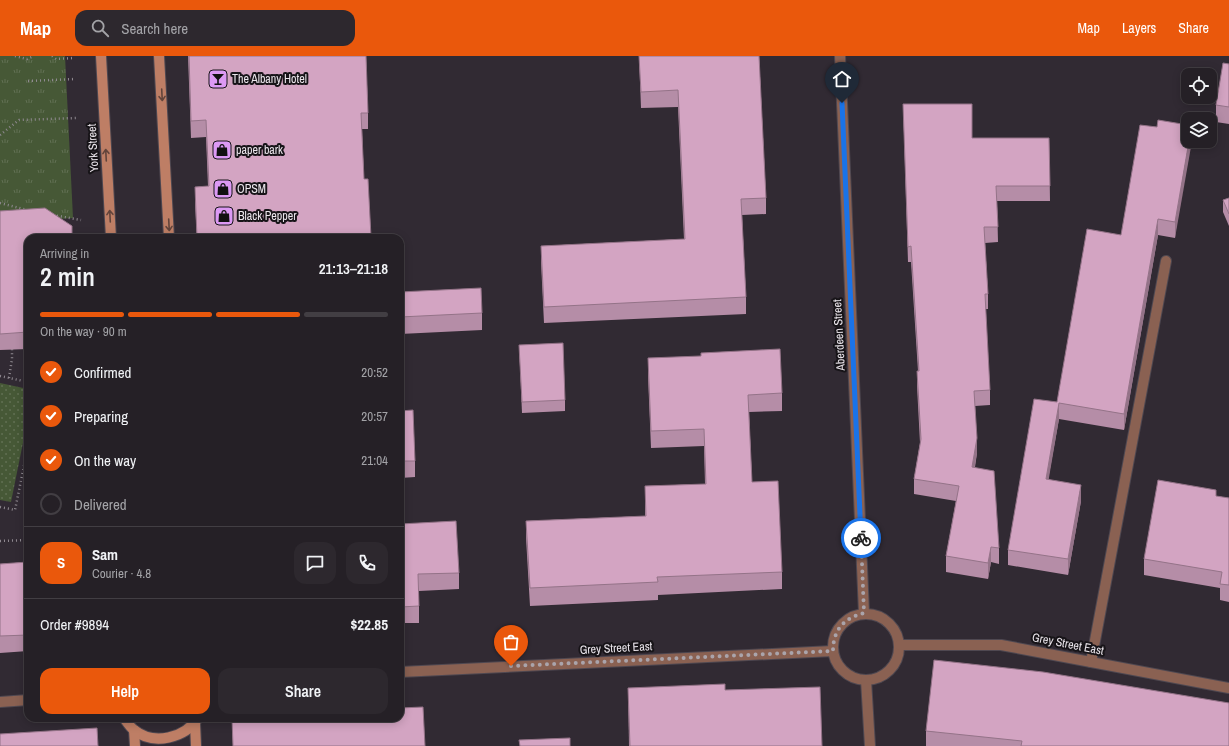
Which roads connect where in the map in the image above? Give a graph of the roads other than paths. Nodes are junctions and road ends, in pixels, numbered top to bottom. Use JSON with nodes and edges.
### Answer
{"nodes":[{"id":1,"x":101,"y":56,"type":"edge"},
{"id":2,"x":159,"y":56,"type":"edge"},
{"id":3,"x":840,"y":56,"type":"edge"},
{"id":4,"x":111,"y":234,"type":"edge"},
{"id":5,"x":169,"y":234,"type":"edge"},
{"id":6,"x":1166,"y":261,"type":"dead end"},
{"id":7,"x":864,"y":613,"type":"junction"},
{"id":8,"x":900,"y":645,"type":"junction"},
{"id":9,"x":833,"y":651,"type":"junction"},
{"id":10,"x":1091,"y":662,"type":"junction"},
{"id":11,"x":404,"y":672,"type":"edge"},
{"id":12,"x":866,"y":680,"type":"junction"},
{"id":13,"x":1229,"y":688,"type":"edge"},
{"id":14,"x":24,"y":700,"type":"edge"},
{"id":15,"x":0,"y":702,"type":"edge"},
{"id":16,"x":127,"y":722,"type":"edge"},
{"id":17,"x":196,"y":722,"type":"edge"},
{"id":18,"x":197,"y":722,"type":"edge"},
{"id":19,"x":134,"y":730,"type":"junction"},
{"id":20,"x":135,"y":746,"type":"edge"},
{"id":21,"x":196,"y":746,"type":"edge"},
{"id":22,"x":870,"y":746,"type":"edge"}],
"edges":[{"from":4,"to":1,"type":"main road","name":"York Street","one_way":true},
{"from":2,"to":5,"type":"main road","one_way":true},
{"from":3,"to":7,"type":"street","name":"Aberdeen Street"},
{"from":6,"to":10,"type":"street"},
{"from":7,"to":8,"type":"street"},
{"from":7,"to":9,"type":"street"},
{"from":8,"to":10,"type":"street","name":"Grey Street East"},
{"from":8,"to":12,"type":"street"},
{"from":9,"to":11,"type":"street","name":"Grey Street East"},
{"from":9,"to":12,"type":"street"},
{"from":10,"to":13,"type":"street","name":"Grey Street East"},
{"from":12,"to":22,"type":"street"},
{"from":14,"to":15,"type":"street"},
{"from":16,"to":19,"type":"main road"},
{"from":17,"to":19,"type":"main road"},
{"from":18,"to":21,"type":"main road"},
{"from":19,"to":20,"type":"main road"}]}
